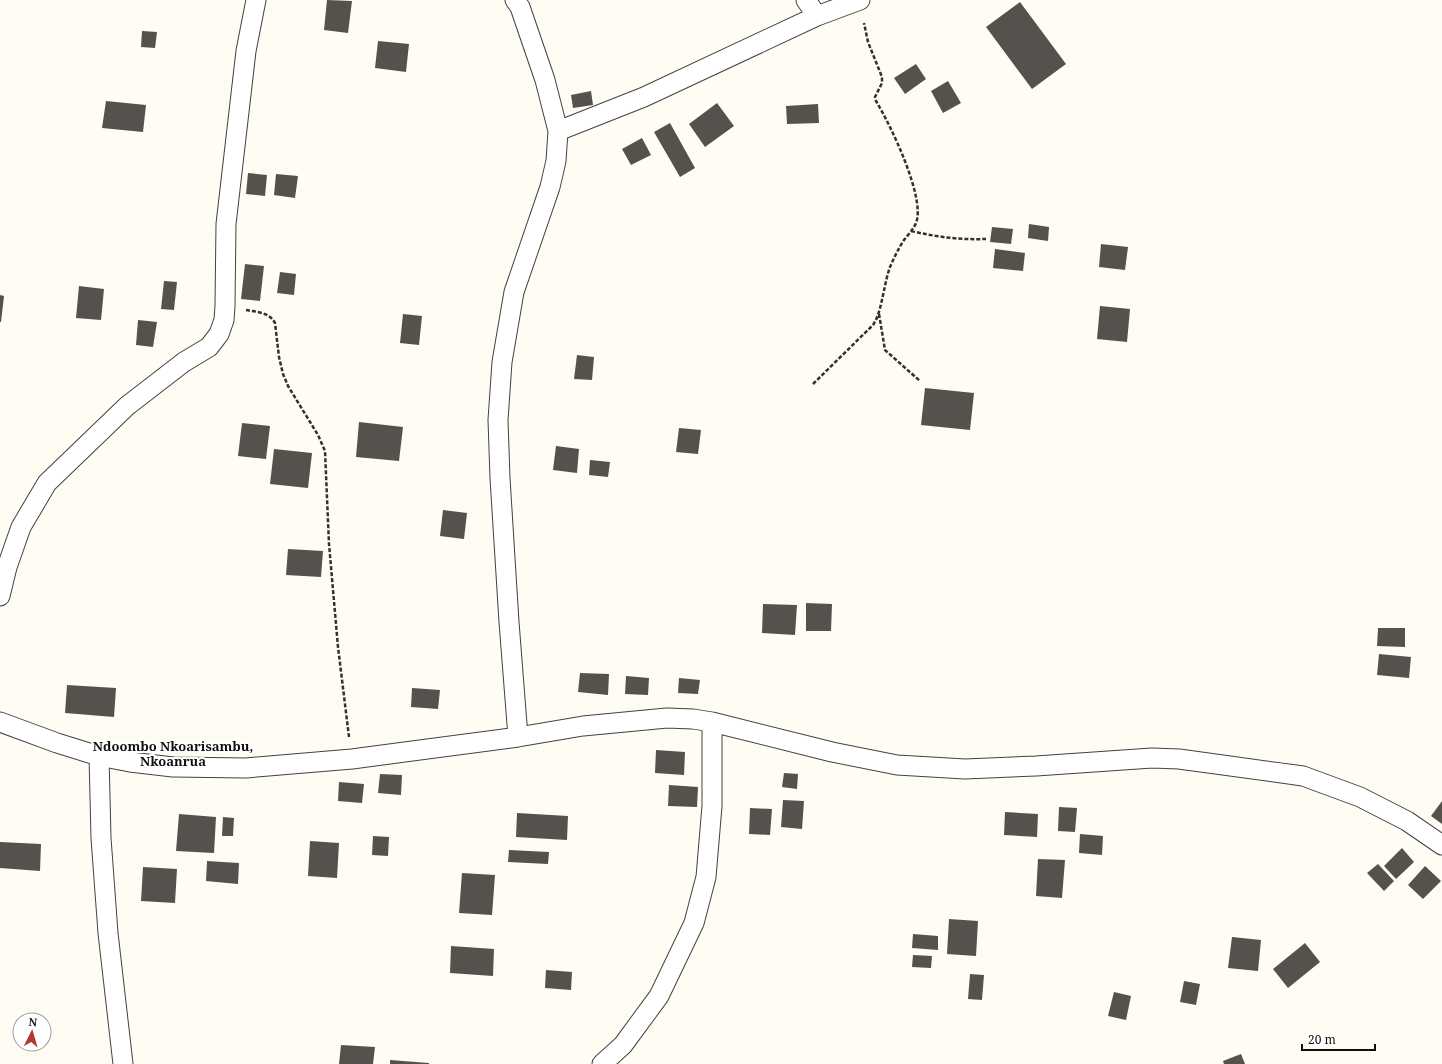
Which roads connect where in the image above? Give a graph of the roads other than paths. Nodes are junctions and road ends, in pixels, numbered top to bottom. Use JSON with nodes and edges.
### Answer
{"nodes":[{"id":1,"x":256,"y":0,"type":"edge"},
{"id":2,"x":515,"y":0,"type":"edge"},
{"id":3,"x":806,"y":0,"type":"edge"},
{"id":4,"x":859,"y":0,"type":"edge"},
{"id":5,"x":817,"y":16,"type":"junction"},
{"id":6,"x":558,"y":131,"type":"junction"},
{"id":7,"x":0,"y":596,"type":"edge"},
{"id":8,"x":0,"y":722,"type":"edge"},
{"id":9,"x":712,"y":722,"type":"junction"},
{"id":10,"x":518,"y":737,"type":"junction"},
{"id":11,"x":99,"y":756,"type":"junction"},
{"id":12,"x":1442,"y":845,"type":"edge"},
{"id":13,"x":123,"y":1064,"type":"edge"},
{"id":14,"x":602,"y":1064,"type":"edge"}],
"edges":[{"from":1,"to":7,"type":"street"},
{"from":2,"to":6,"type":"street"},
{"from":3,"to":5,"type":"street"},
{"from":4,"to":5,"type":"street"},
{"from":5,"to":6,"type":"street"},
{"from":6,"to":10,"type":"street"},
{"from":8,"to":11,"type":"street"},
{"from":9,"to":10,"type":"street"},
{"from":9,"to":12,"type":"street"},
{"from":9,"to":14,"type":"street"},
{"from":10,"to":11,"type":"street"},
{"from":11,"to":13,"type":"street"}]}
